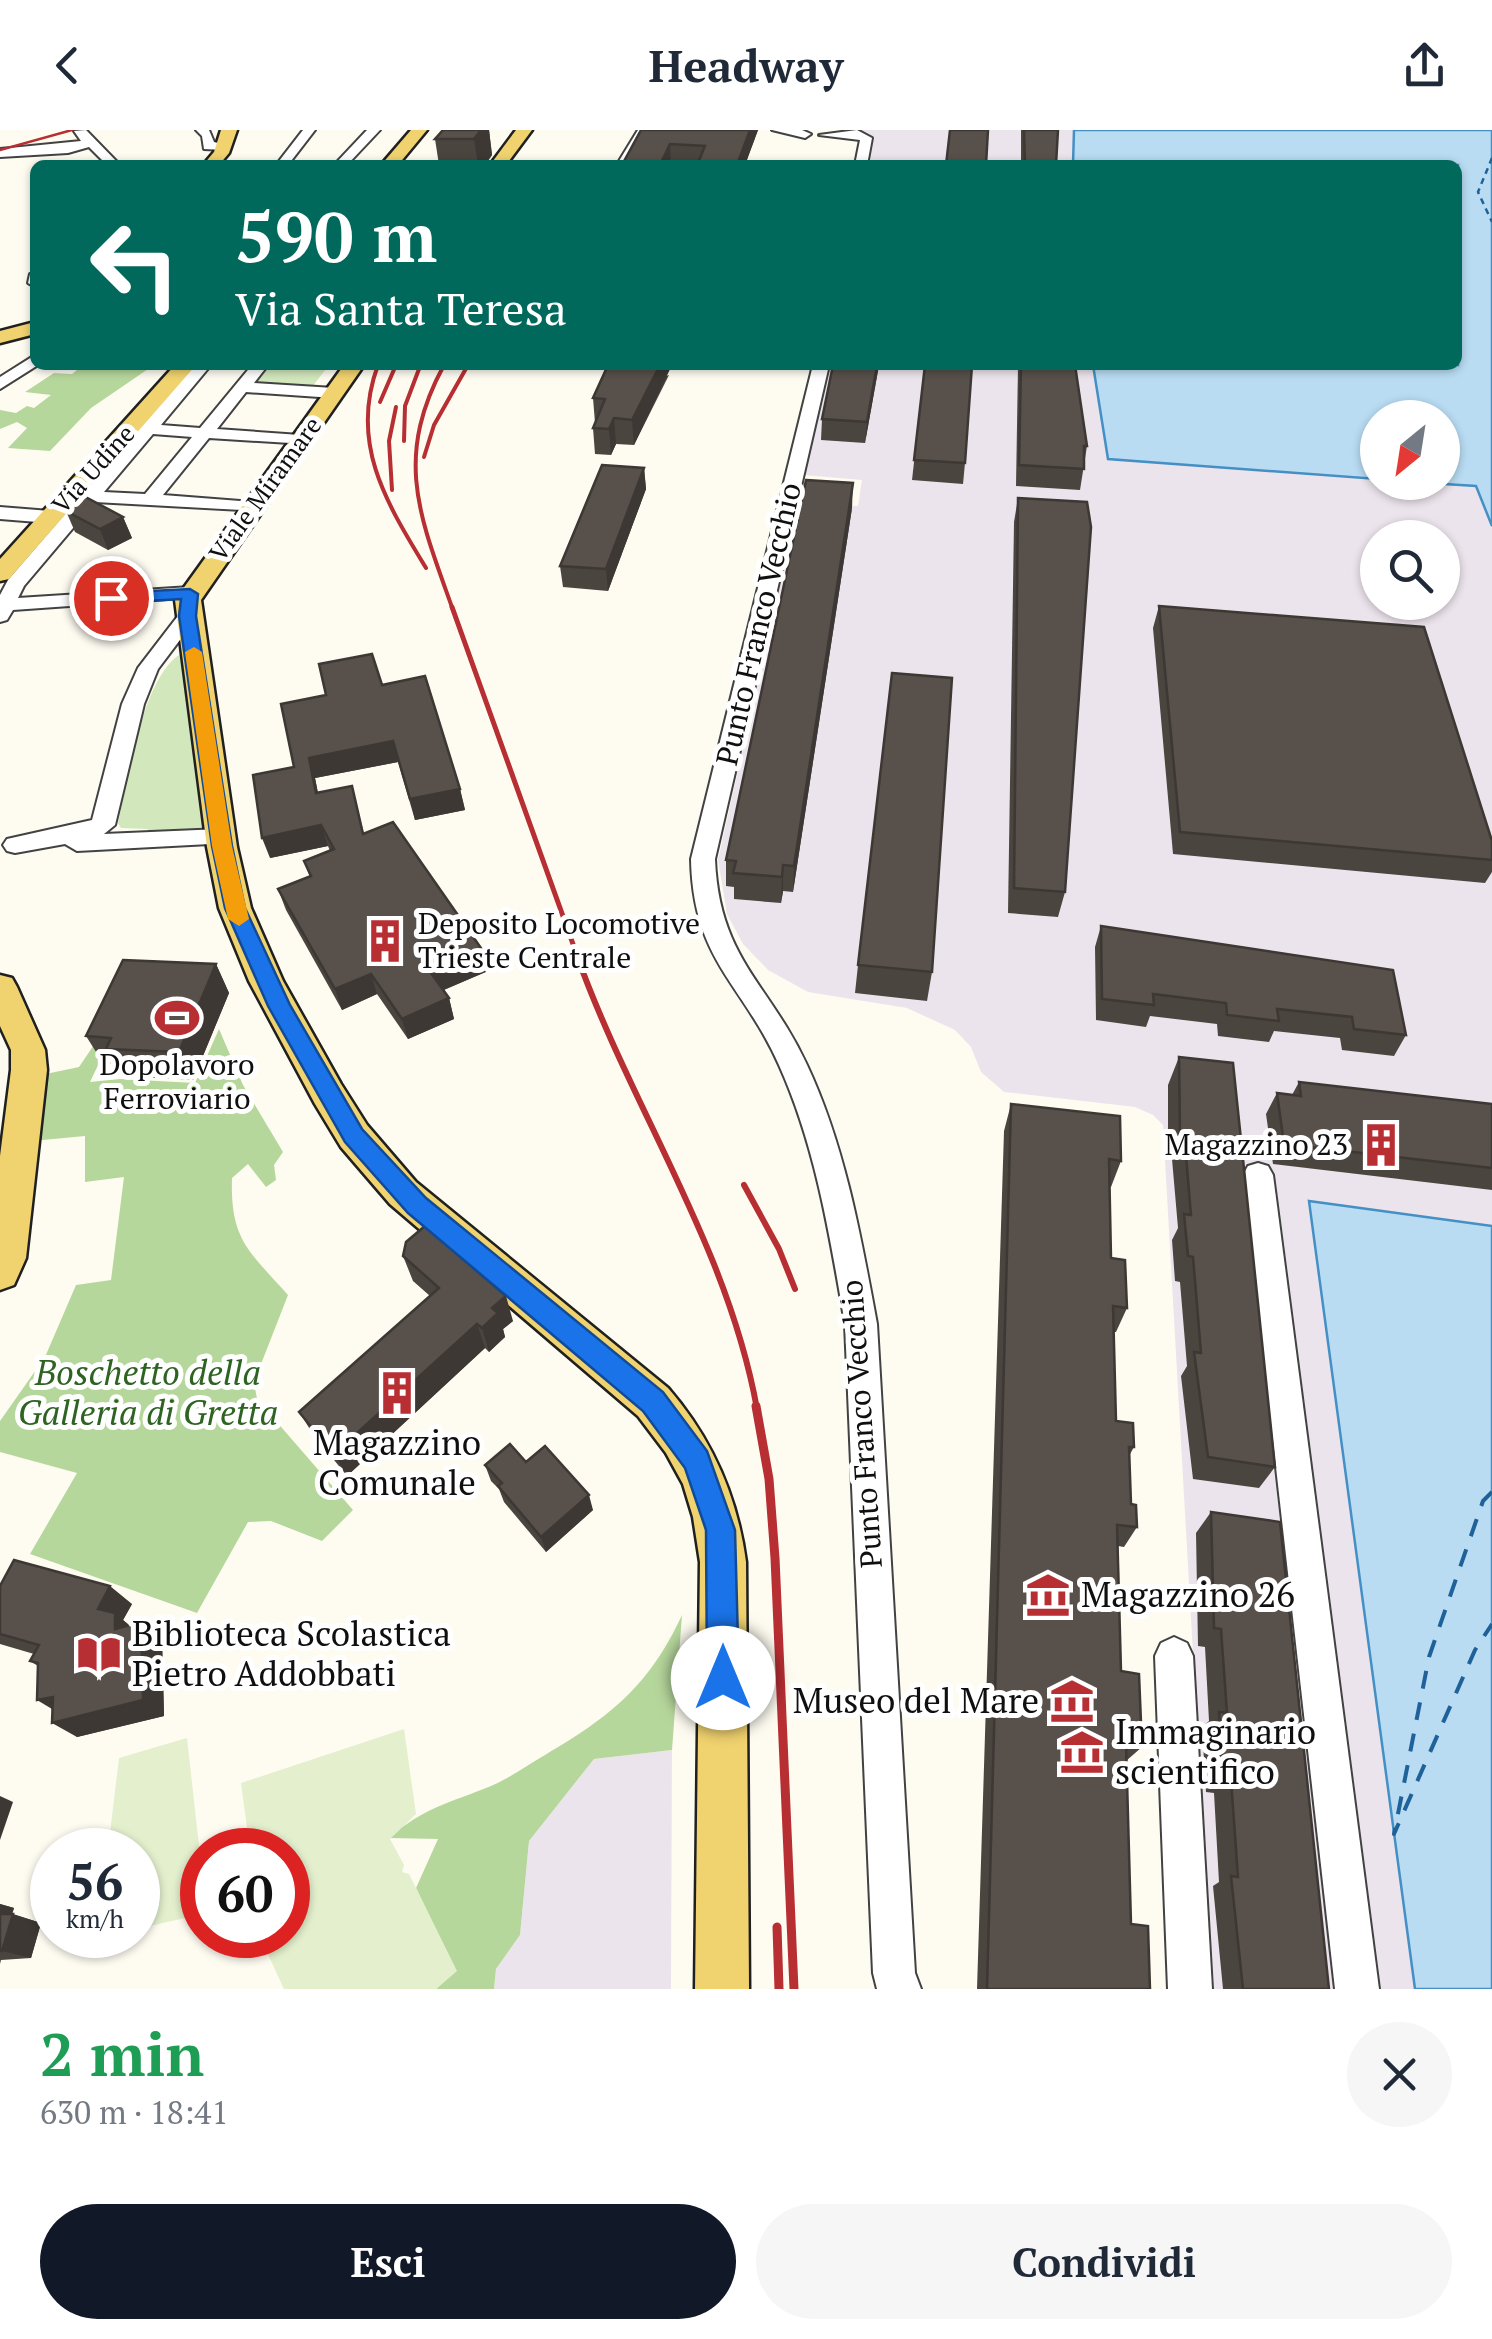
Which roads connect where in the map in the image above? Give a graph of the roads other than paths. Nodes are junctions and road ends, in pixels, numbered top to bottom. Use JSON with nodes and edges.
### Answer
{"nodes":[{"id":1,"x":202,"y":130,"type":"edge"},
{"id":2,"x":309,"y":130,"type":"edge"},
{"id":3,"x":374,"y":130,"type":"edge"},
{"id":4,"x":419,"y":130,"type":"edge"},
{"id":5,"x":524,"y":130,"type":"edge"},
{"id":6,"x":644,"y":130,"type":"edge"},
{"id":7,"x":782,"y":131,"type":"edge"},
{"id":8,"x":81,"y":133,"type":"edge"},
{"id":9,"x":840,"y":133,"type":"edge"},
{"id":10,"x":55,"y":134,"type":"dead end"},
{"id":11,"x":805,"y":134,"type":"dead end"},
{"id":12,"x":33,"y":136,"type":"dead end"},
{"id":13,"x":226,"y":138,"type":"edge"},
{"id":14,"x":0,"y":153,"type":"edge"},
{"id":15,"x":623,"y":158,"type":"edge"},
{"id":16,"x":110,"y":160,"type":"edge"},
{"id":17,"x":214,"y":160,"type":"edge"},
{"id":18,"x":286,"y":160,"type":"edge"},
{"id":19,"x":345,"y":160,"type":"edge"},
{"id":20,"x":393,"y":160,"type":"edge"},
{"id":21,"x":502,"y":160,"type":"edge"},
{"id":22,"x":848,"y":160,"type":"edge"},
{"id":23,"x":849,"y":160,"type":"edge"},
{"id":24,"x":30,"y":329,"type":"edge"},
{"id":25,"x":0,"y":337,"type":"edge"},
{"id":26,"x":30,"y":363,"type":"edge"},
{"id":27,"x":182,"y":370,"type":"edge"},
{"id":28,"x":199,"y":370,"type":"edge"},
{"id":29,"x":256,"y":370,"type":"edge"},
{"id":30,"x":350,"y":370,"type":"edge"},
{"id":31,"x":820,"y":370,"type":"edge"},
{"id":32,"x":0,"y":384,"type":"edge"},
{"id":33,"x":242,"y":387,"type":"junction"},
{"id":34,"x":334,"y":392,"type":"junction"},
{"id":35,"x":149,"y":428,"type":"junction"},
{"id":36,"x":205,"y":432,"type":"junction"},
{"id":37,"x":300,"y":440,"type":"junction"},
{"id":38,"x":90,"y":496,"type":"junction"},
{"id":39,"x":150,"y":500,"type":"junction"},
{"id":40,"x":253,"y":506,"type":"junction"},
{"id":41,"x":0,"y":513,"type":"edge"},
{"id":42,"x":50,"y":517,"type":"junction"},
{"id":43,"x":11,"y":552,"type":"edge"},
{"id":44,"x":0,"y":574,"type":"edge"},
{"id":45,"x":189,"y":605,"type":"junction"},
{"id":46,"x":1,"y":608,"type":"edge"},
{"id":47,"x":221,"y":836,"type":"junction"},
{"id":48,"x":7,"y":846,"type":"edge"},
{"id":49,"x":0,"y":987,"type":"edge"},
{"id":50,"x":1258,"y":1175,"type":"dead end"},
{"id":51,"x":0,"y":1273,"type":"edge"},
{"id":52,"x":1174,"y":1656,"type":"dead end"},
{"id":53,"x":722,"y":1989,"type":"edge"},
{"id":54,"x":899,"y":1989,"type":"edge"},
{"id":55,"x":1190,"y":1989,"type":"edge"},
{"id":56,"x":1357,"y":1989,"type":"edge"}],
"edges":[{"from":1,"to":13,"type":"street"},
{"from":2,"to":18,"type":"street"},
{"from":3,"to":19,"type":"street"},
{"from":4,"to":20,"type":"main road"},
{"from":5,"to":21,"type":"main road"},
{"from":6,"to":15,"type":"street"},
{"from":7,"to":11,"type":"street"},
{"from":8,"to":14,"type":"street"},
{"from":8,"to":16,"type":"street"},
{"from":9,"to":22,"type":"street"},
{"from":9,"to":23,"type":"street"},
{"from":10,"to":12,"type":"street"},
{"from":13,"to":17,"type":"main road"},
{"from":24,"to":25,"type":"main road"},
{"from":26,"to":32,"type":"street"},
{"from":27,"to":42,"type":"main road","name":"Via Udine"},
{"from":28,"to":35,"type":"street"},
{"from":29,"to":33,"type":"street"},
{"from":30,"to":34,"type":"main road","name":"Viale Miramare"},
{"from":31,"to":54,"type":"street","name":"Punto Franco Vecchio"},
{"from":33,"to":34,"type":"street"},
{"from":33,"to":36,"type":"street"},
{"from":34,"to":37,"type":"main road","name":"Viale Miramare"},
{"from":35,"to":36,"type":"street"},
{"from":35,"to":38,"type":"street"},
{"from":36,"to":37,"type":"street"},
{"from":36,"to":39,"type":"street"},
{"from":37,"to":40,"type":"main road","name":"Viale Miramare"},
{"from":38,"to":39,"type":"street"},
{"from":38,"to":46,"type":"street"},
{"from":39,"to":40,"type":"street"},
{"from":40,"to":45,"type":"main road","name":"Viale Miramare"},
{"from":41,"to":42,"type":"street"},
{"from":42,"to":43,"type":"main road","name":"Via Udine"},
{"from":43,"to":44,"type":"main road","name":"Via Udine"},
{"from":45,"to":46,"type":"street"},
{"from":45,"to":47,"type":"main road"},
{"from":45,"to":48,"type":"street","name":"Viale Miramare"},
{"from":47,"to":48,"type":"street"},
{"from":47,"to":53,"type":"main road"},
{"from":49,"to":51,"type":"main road"},
{"from":50,"to":56,"type":"street"},
{"from":52,"to":55,"type":"street"}]}
